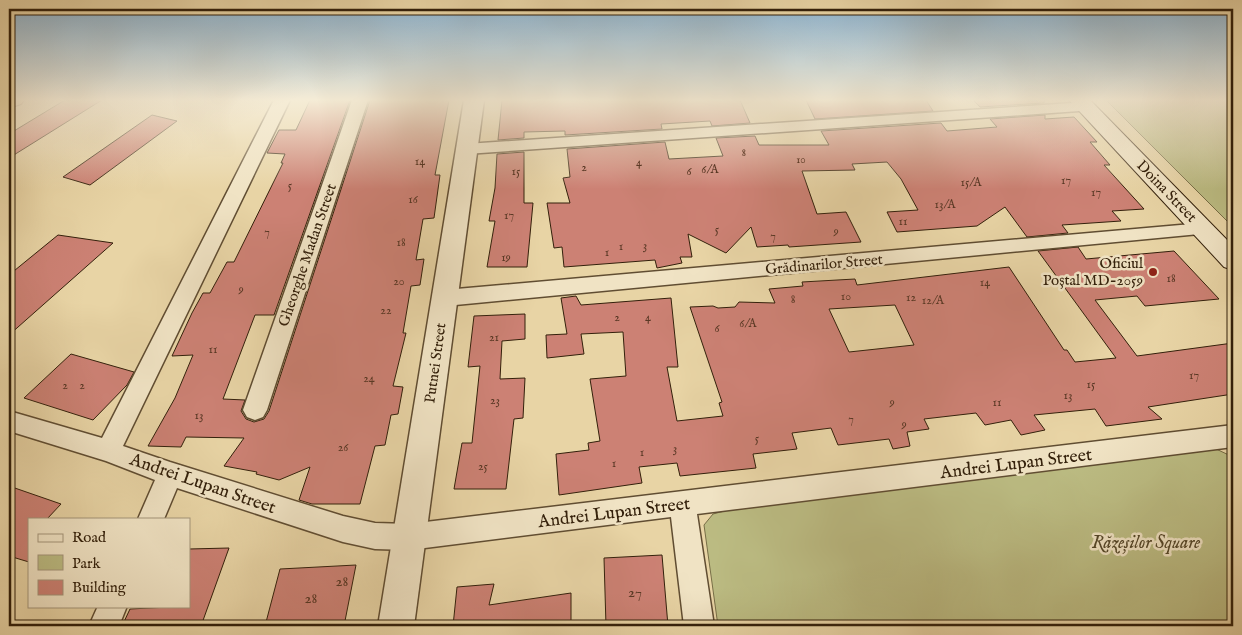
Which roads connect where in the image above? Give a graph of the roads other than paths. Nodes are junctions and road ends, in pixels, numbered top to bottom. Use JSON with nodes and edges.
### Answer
{"nodes":[{"id":1,"x":267,"y":130,"type":"edge"},
{"id":2,"x":350,"y":130,"type":"edge"},
{"id":3,"x":469,"y":130,"type":"edge"},
{"id":4,"x":732,"y":130,"type":"edge"},
{"id":5,"x":1107,"y":130,"type":"edge"},
{"id":6,"x":466,"y":149,"type":"junction"},
{"id":7,"x":1202,"y":229,"type":"junction"},
{"id":8,"x":1233,"y":261,"type":"edge"},
{"id":9,"x":445,"y":298,"type":"junction"},
{"id":10,"x":255,"y":410,"type":"dead end"},
{"id":11,"x":9,"y":421,"type":"edge"},
{"id":12,"x":1233,"y":436,"type":"edge"},
{"id":13,"x":108,"y":451,"type":"junction"},
{"id":14,"x":170,"y":474,"type":"junction"},
{"id":15,"x":682,"y":504,"type":"junction"},
{"id":16,"x":151,"y":518,"type":"edge"},
{"id":17,"x":409,"y":537,"type":"junction"},
{"id":18,"x":112,"y":608,"type":"edge"},
{"id":19,"x":104,"y":626,"type":"edge"},
{"id":20,"x":396,"y":626,"type":"edge"},
{"id":21,"x":699,"y":626,"type":"edge"}],
"edges":[{"from":1,"to":13,"type":"street"},
{"from":2,"to":10,"type":"street","name":"Gheorghe Madan Street"},
{"from":3,"to":6,"type":"street","name":"Putnei Street"},
{"from":4,"to":6,"type":"street"},
{"from":5,"to":7,"type":"main road","name":"Doina Street"},
{"from":6,"to":9,"type":"street","name":"Putnei Street"},
{"from":7,"to":8,"type":"main road","name":"Doina Street"},
{"from":7,"to":9,"type":"street","name":"Grădinarilor Street"},
{"from":9,"to":17,"type":"street","name":"Putnei Street"},
{"from":11,"to":13,"type":"street","name":"Andrei Lupan Street"},
{"from":12,"to":15,"type":"street","name":"Andrei Lupan Street"},
{"from":13,"to":14,"type":"street","name":"Andrei Lupan Street"},
{"from":14,"to":16,"type":"street"},
{"from":14,"to":17,"type":"street","name":"Andrei Lupan Street"},
{"from":15,"to":17,"type":"street","name":"Andrei Lupan Street"},
{"from":15,"to":21,"type":"street"},
{"from":17,"to":20,"type":"street","name":"Putnei Street"},
{"from":18,"to":19,"type":"street"}]}
